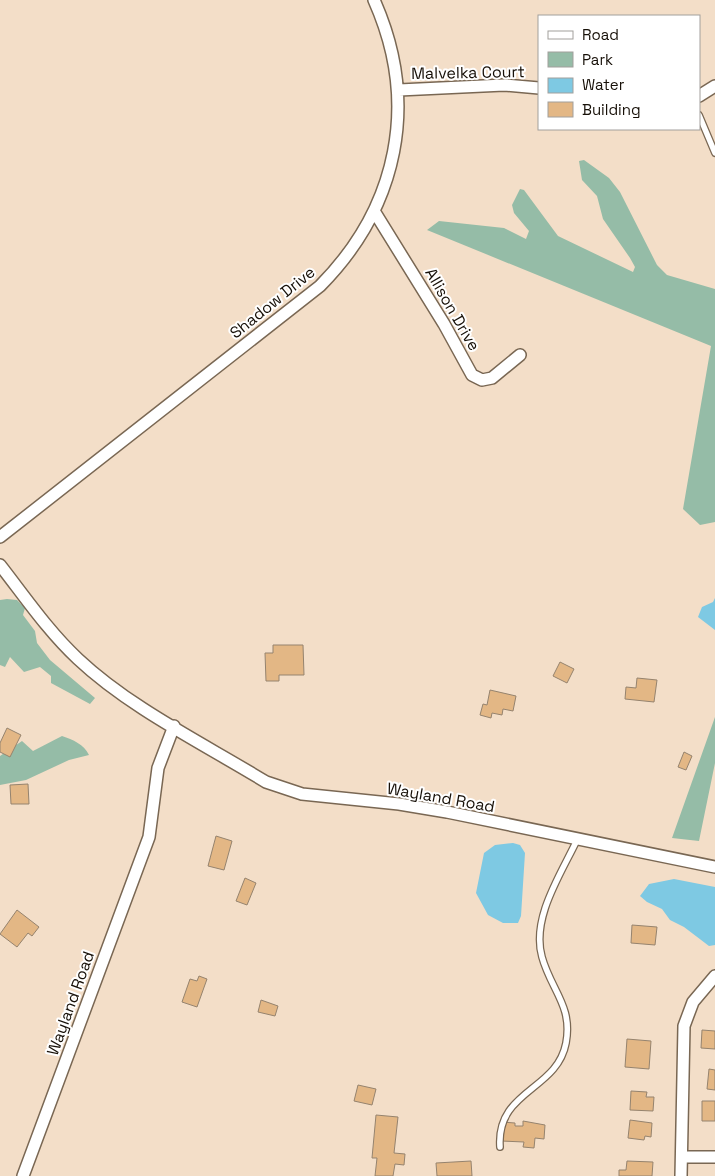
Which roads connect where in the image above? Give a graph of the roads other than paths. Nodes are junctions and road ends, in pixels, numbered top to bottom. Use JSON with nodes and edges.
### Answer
{"nodes":[{"id":1,"x":374,"y":0,"type":"edge"},
{"id":2,"x":715,"y":86,"type":"edge"},
{"id":3,"x":538,"y":88,"type":"edge"},
{"id":4,"x":399,"y":90,"type":"junction"},
{"id":5,"x":700,"y":95,"type":"edge"},
{"id":6,"x":700,"y":117,"type":"edge"},
{"id":7,"x":715,"y":153,"type":"edge"},
{"id":8,"x":374,"y":211,"type":"junction"},
{"id":9,"x":520,"y":355,"type":"dead end"},
{"id":10,"x":0,"y":537,"type":"edge"},
{"id":11,"x":0,"y":565,"type":"edge"},
{"id":12,"x":174,"y":726,"type":"junction"},
{"id":13,"x":577,"y":840,"type":"junction"},
{"id":14,"x":715,"y":867,"type":"edge"},
{"id":15,"x":715,"y":976,"type":"edge"},
{"id":16,"x":500,"y":1147,"type":"dead end"},
{"id":17,"x":682,"y":1157,"type":"junction"},
{"id":18,"x":715,"y":1157,"type":"edge"},
{"id":19,"x":23,"y":1176,"type":"edge"},
{"id":20,"x":681,"y":1176,"type":"edge"}],
"edges":[{"from":1,"to":4,"type":"street","name":"Shadow Drive"},
{"from":2,"to":5,"type":"street"},
{"from":3,"to":4,"type":"street","name":"Malvelka Court"},
{"from":4,"to":8,"type":"street","name":"Shadow Drive"},
{"from":6,"to":7,"type":"lane"},
{"from":8,"to":9,"type":"street","name":"Allison Drive"},
{"from":8,"to":10,"type":"street","name":"Shadow Drive"},
{"from":11,"to":12,"type":"street","name":"Wayland Road"},
{"from":12,"to":13,"type":"street","name":"Wayland Road"},
{"from":12,"to":19,"type":"street","name":"Wayland Road"},
{"from":13,"to":14,"type":"street","name":"Wayland Road"},
{"from":13,"to":16,"type":"lane"},
{"from":15,"to":17,"type":"street"},
{"from":17,"to":18,"type":"street"},
{"from":17,"to":20,"type":"street"}]}
